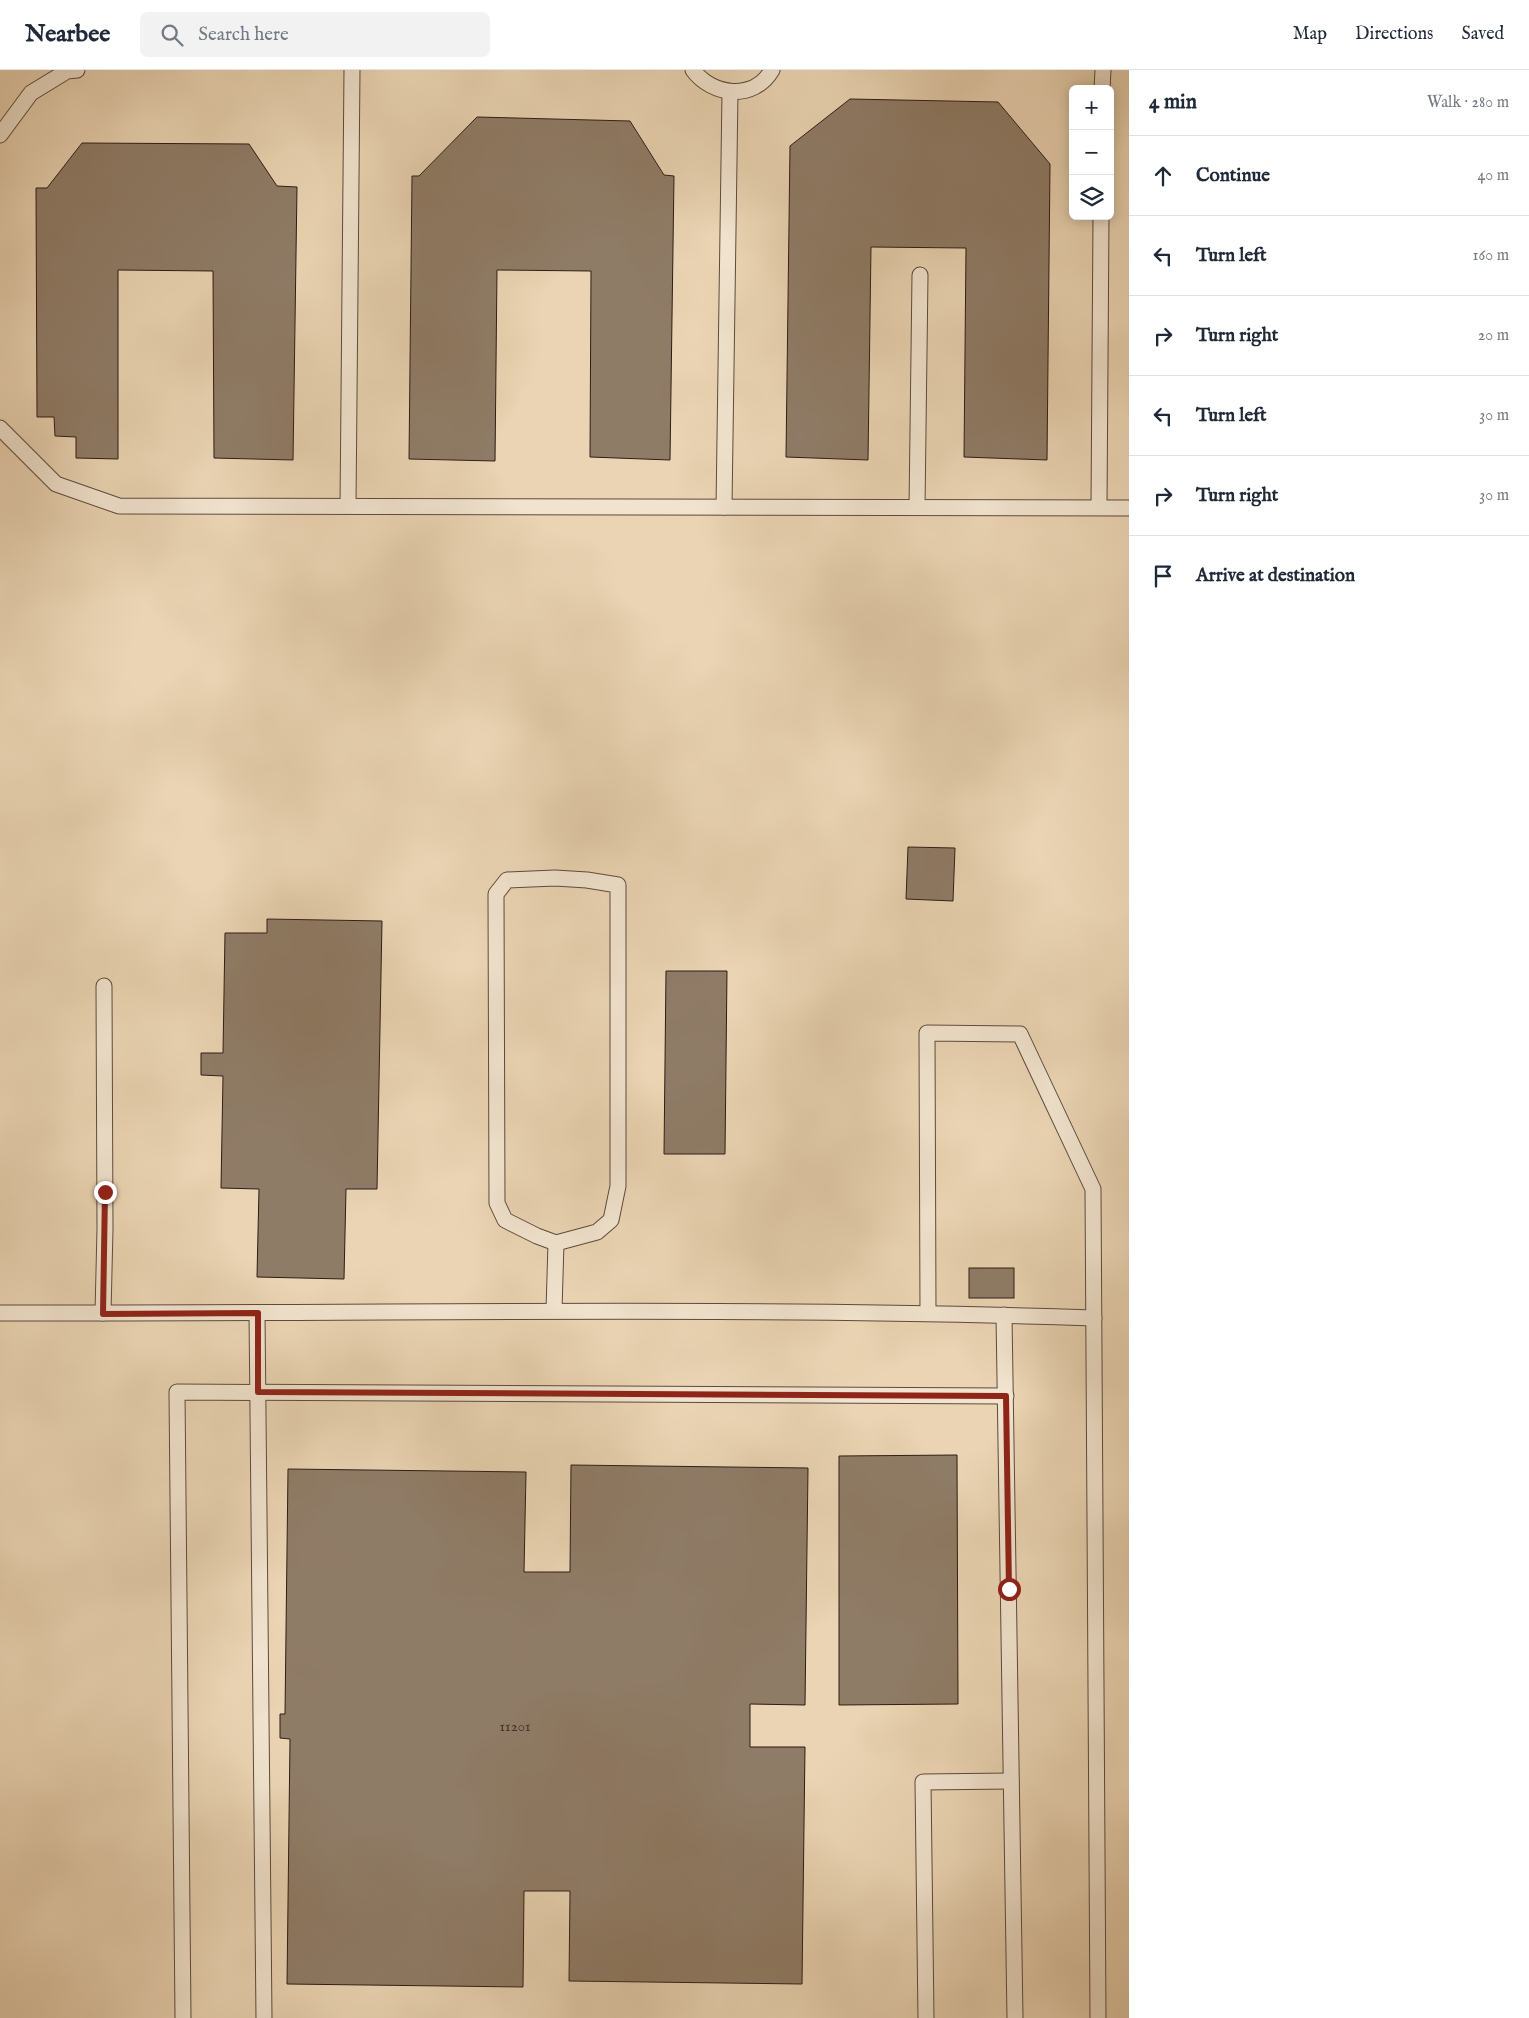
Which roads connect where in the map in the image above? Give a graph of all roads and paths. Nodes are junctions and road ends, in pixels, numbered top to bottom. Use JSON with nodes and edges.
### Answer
{"nodes":[{"id":1,"x":77,"y":70,"type":"edge"},
{"id":2,"x":352,"y":70,"type":"edge"},
{"id":3,"x":693,"y":70,"type":"edge"},
{"id":4,"x":772,"y":70,"type":"edge"},
{"id":5,"x":1102,"y":70,"type":"edge"},
{"id":6,"x":1102,"y":85,"type":"edge"},
{"id":7,"x":730,"y":92,"type":"junction"},
{"id":8,"x":0,"y":134,"type":"edge"},
{"id":9,"x":1101,"y":220,"type":"edge"},
{"id":10,"x":920,"y":275,"type":"dead end"},
{"id":11,"x":0,"y":428,"type":"edge"},
{"id":12,"x":348,"y":506,"type":"junction"},
{"id":13,"x":724,"y":507,"type":"junction"},
{"id":14,"x":918,"y":507,"type":"junction"},
{"id":15,"x":1099,"y":507,"type":"junction"},
{"id":16,"x":1129,"y":508,"type":"edge"},
{"id":17,"x":104,"y":986,"type":"dead end"},
{"id":18,"x":556,"y":1243,"type":"junction"},
{"id":19,"x":554,"y":1310,"type":"junction"},
{"id":20,"x":928,"y":1312,"type":"junction"},
{"id":21,"x":0,"y":1313,"type":"edge"},
{"id":22,"x":258,"y":1313,"type":"junction"},
{"id":23,"x":103,"y":1314,"type":"junction"},
{"id":24,"x":1004,"y":1315,"type":"junction"},
{"id":25,"x":1094,"y":1318,"type":"junction"},
{"id":26,"x":258,"y":1392,"type":"junction"},
{"id":27,"x":1006,"y":1396,"type":"junction"},
{"id":28,"x":1011,"y":1781,"type":"junction"},
{"id":29,"x":184,"y":2018,"type":"edge"},
{"id":30,"x":264,"y":2018,"type":"edge"},
{"id":31,"x":926,"y":2018,"type":"edge"},
{"id":32,"x":1015,"y":2018,"type":"edge"},
{"id":33,"x":1098,"y":2018,"type":"edge"}],
"edges":[{"from":1,"to":8,"type":"lane"},
{"from":2,"to":12,"type":"lane"},
{"from":3,"to":7,"type":"lane"},
{"from":4,"to":7,"type":"lane"},
{"from":5,"to":6,"type":"lane"},
{"from":7,"to":13,"type":"lane"},
{"from":9,"to":15,"type":"lane"},
{"from":10,"to":14,"type":"lane"},
{"from":11,"to":12,"type":"lane"},
{"from":12,"to":13,"type":"lane"},
{"from":13,"to":14,"type":"lane"},
{"from":14,"to":15,"type":"lane"},
{"from":15,"to":16,"type":"lane"},
{"from":17,"to":23,"type":"lane"},
{"from":18,"to":18,"type":"lane"},
{"from":18,"to":19,"type":"lane"},
{"from":19,"to":20,"type":"lane"},
{"from":19,"to":22,"type":"lane"},
{"from":20,"to":24,"type":"lane"},
{"from":20,"to":25,"type":"lane"},
{"from":21,"to":23,"type":"lane"},
{"from":22,"to":23,"type":"lane"},
{"from":22,"to":26,"type":"lane"},
{"from":24,"to":25,"type":"lane"},
{"from":24,"to":27,"type":"lane"},
{"from":25,"to":33,"type":"lane"},
{"from":26,"to":27,"type":"lane"},
{"from":26,"to":29,"type":"lane"},
{"from":26,"to":30,"type":"lane"},
{"from":27,"to":28,"type":"lane"},
{"from":28,"to":31,"type":"lane"},
{"from":28,"to":32,"type":"lane"}]}
